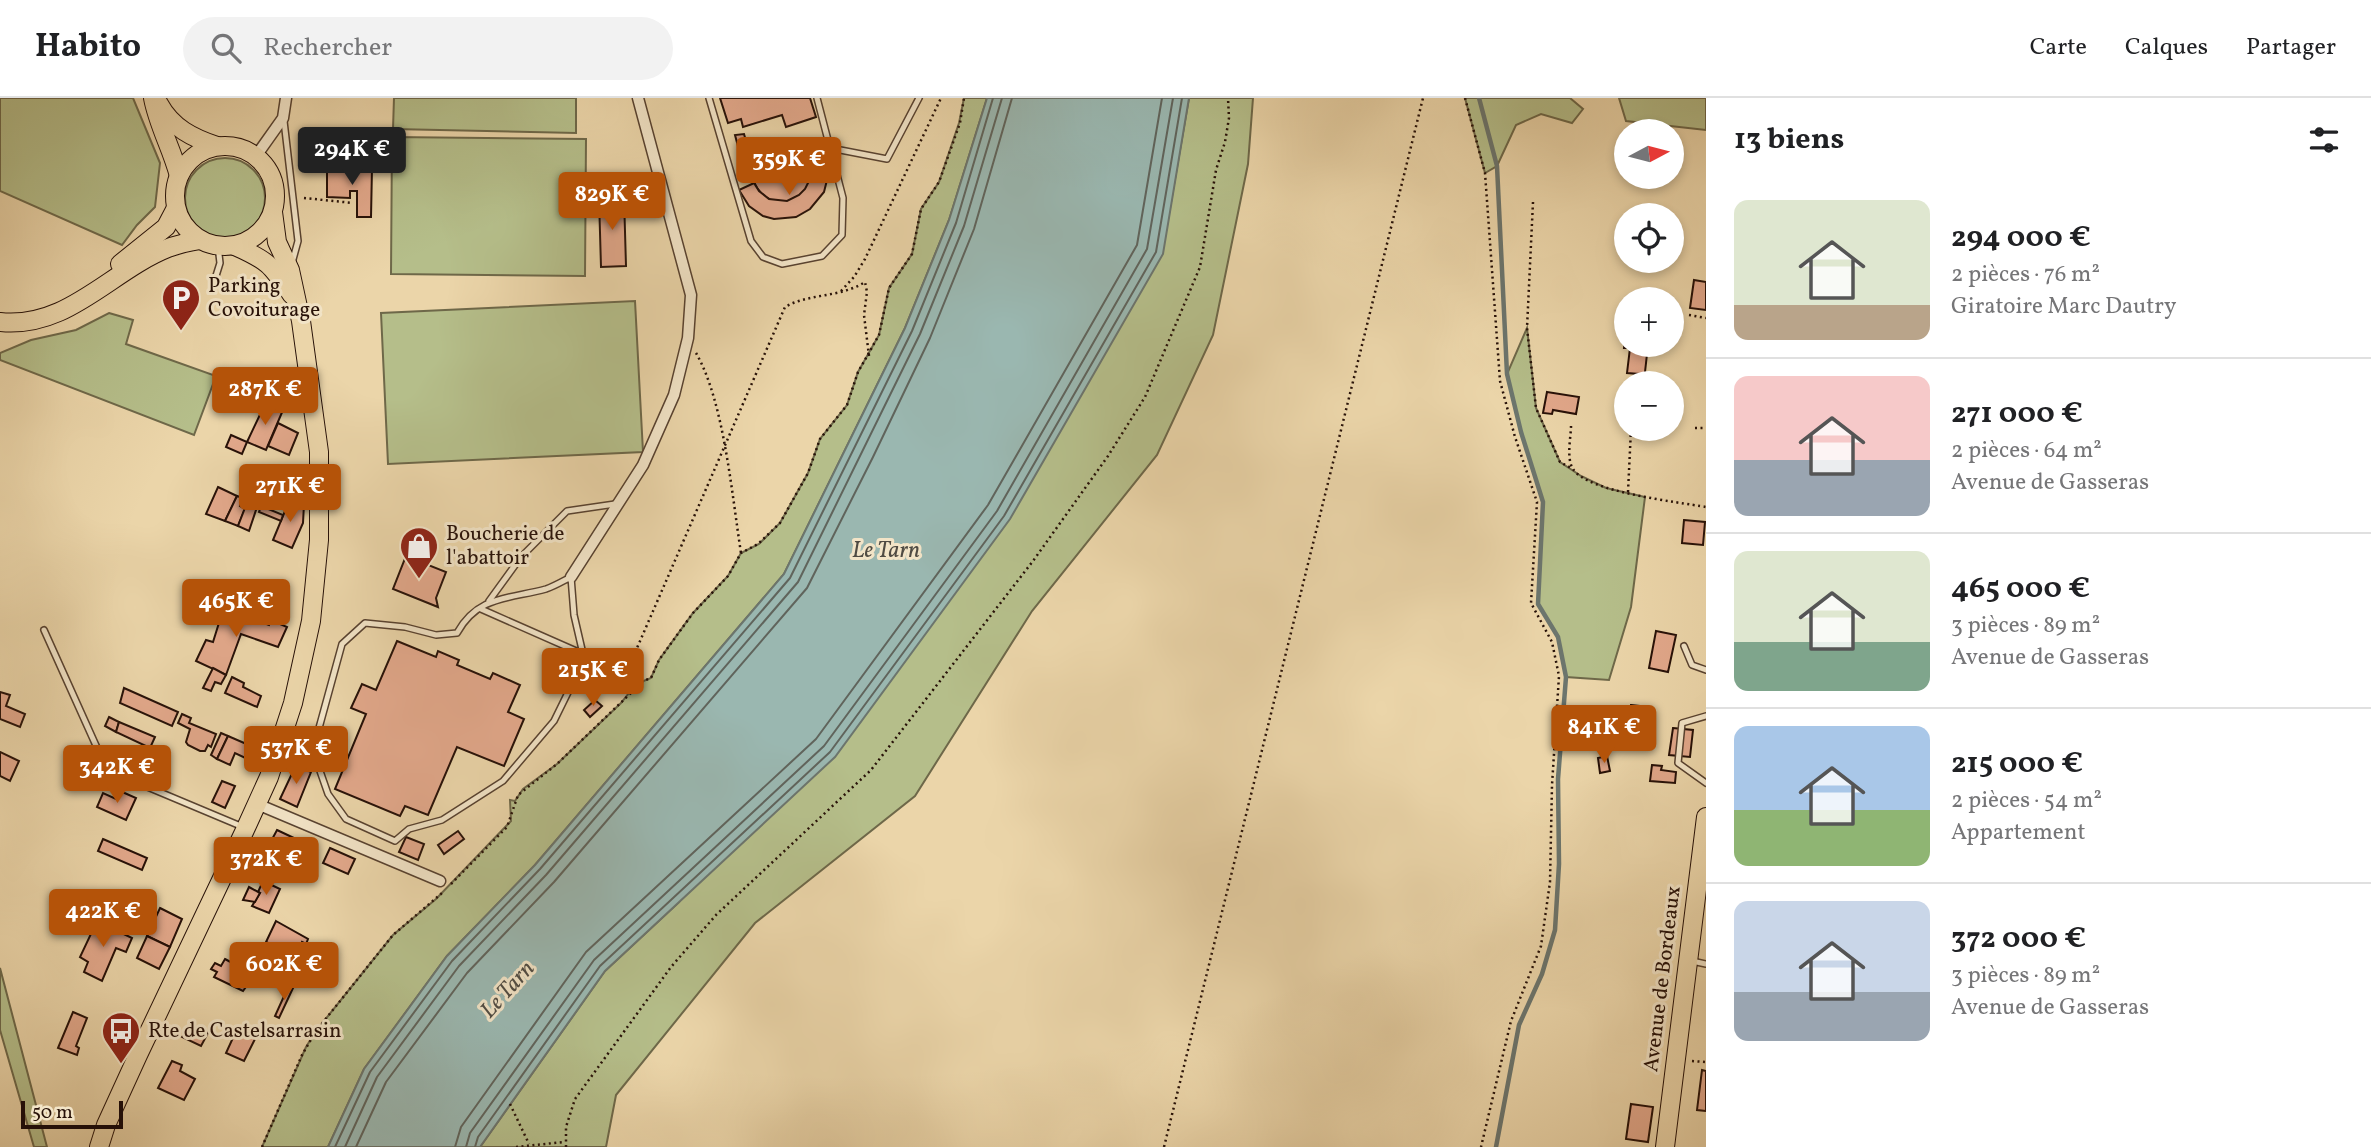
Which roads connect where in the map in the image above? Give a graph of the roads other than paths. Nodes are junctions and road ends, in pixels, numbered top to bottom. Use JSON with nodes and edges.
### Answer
{"nodes":[{"id":1,"x":155,"y":98,"type":"edge"},
{"id":2,"x":286,"y":98,"type":"edge"},
{"id":3,"x":638,"y":98,"type":"edge"},
{"id":4,"x":709,"y":98,"type":"edge"},
{"id":5,"x":817,"y":98,"type":"edge"},
{"id":6,"x":919,"y":98,"type":"edge"},
{"id":7,"x":283,"y":118,"type":"junction"},
{"id":8,"x":217,"y":146,"type":"junction"},
{"id":9,"x":830,"y":148,"type":"junction"},
{"id":10,"x":256,"y":156,"type":"junction"},
{"id":11,"x":179,"y":176,"type":"junction"},
{"id":12,"x":176,"y":208,"type":"junction"},
{"id":13,"x":273,"y":212,"type":"junction"},
{"id":14,"x":200,"y":240,"type":"junction"},
{"id":15,"x":226,"y":246,"type":"junction"},
{"id":16,"x":290,"y":270,"type":"junction"},
{"id":17,"x":215,"y":279,"type":"dead end"},
{"id":18,"x":296,"y":301,"type":"junction"},
{"id":19,"x":0,"y":310,"type":"edge"},
{"id":20,"x":0,"y":322,"type":"edge"},
{"id":21,"x":618,"y":503,"type":"junction"},
{"id":22,"x":571,"y":577,"type":"junction"},
{"id":23,"x":489,"y":601,"type":"junction"},
{"id":24,"x":481,"y":609,"type":"junction"},
{"id":25,"x":44,"y":630,"type":"dead end"},
{"id":26,"x":1684,"y":646,"type":"dead end"},
{"id":27,"x":583,"y":654,"type":"junction"},
{"id":28,"x":1706,"y":670,"type":"edge"},
{"id":29,"x":1706,"y":716,"type":"edge"},
{"id":30,"x":1706,"y":783,"type":"edge"},
{"id":31,"x":257,"y":804,"type":"junction"},
{"id":32,"x":1705,"y":825,"type":"edge"},
{"id":33,"x":246,"y":828,"type":"junction"},
{"id":34,"x":440,"y":881,"type":"dead end"},
{"id":35,"x":1688,"y":960,"type":"junction"},
{"id":36,"x":1706,"y":964,"type":"edge"},
{"id":37,"x":99,"y":1147,"type":"edge"},
{"id":38,"x":1665,"y":1147,"type":"edge"}],
"edges":[{"from":1,"to":8,"type":"main road"},
{"from":1,"to":11,"type":"main road"},
{"from":2,"to":7,"type":"street"},
{"from":3,"to":21,"type":"street"},
{"from":4,"to":9,"type":"lane"},
{"from":5,"to":9,"type":"lane"},
{"from":6,"to":9,"type":"lane"},
{"from":7,"to":10,"type":"street"},
{"from":7,"to":16,"type":"lane"},
{"from":8,"to":10,"type":"main road"},
{"from":8,"to":11,"type":"main road"},
{"from":10,"to":13,"type":"main road"},
{"from":11,"to":12,"type":"main road"},
{"from":12,"to":14,"type":"main road"},
{"from":12,"to":19,"type":"main road"},
{"from":13,"to":15,"type":"main road"},
{"from":13,"to":16,"type":"main road"},
{"from":14,"to":15,"type":"main road"},
{"from":14,"to":20,"type":"main road"},
{"from":15,"to":17,"type":"lane"},
{"from":15,"to":18,"type":"main road"},
{"from":16,"to":18,"type":"main road"},
{"from":18,"to":31,"type":"main road"},
{"from":21,"to":22,"type":"street"},
{"from":21,"to":23,"type":"lane"},
{"from":22,"to":23,"type":"lane"},
{"from":22,"to":27,"type":"lane"},
{"from":23,"to":24,"type":"lane"},
{"from":24,"to":27,"type":"lane"},
{"from":24,"to":27,"type":"lane"},
{"from":25,"to":33,"type":"lane"},
{"from":26,"to":28,"type":"lane"},
{"from":29,"to":30,"type":"lane"},
{"from":31,"to":33,"type":"main road"},
{"from":31,"to":34,"type":"street"},
{"from":32,"to":35,"type":"main road","name":"Avenue de Bordeaux"},
{"from":33,"to":37,"type":"main road"},
{"from":35,"to":36,"type":"lane"},
{"from":35,"to":38,"type":"main road","name":"Avenue de Bordeaux"}]}
